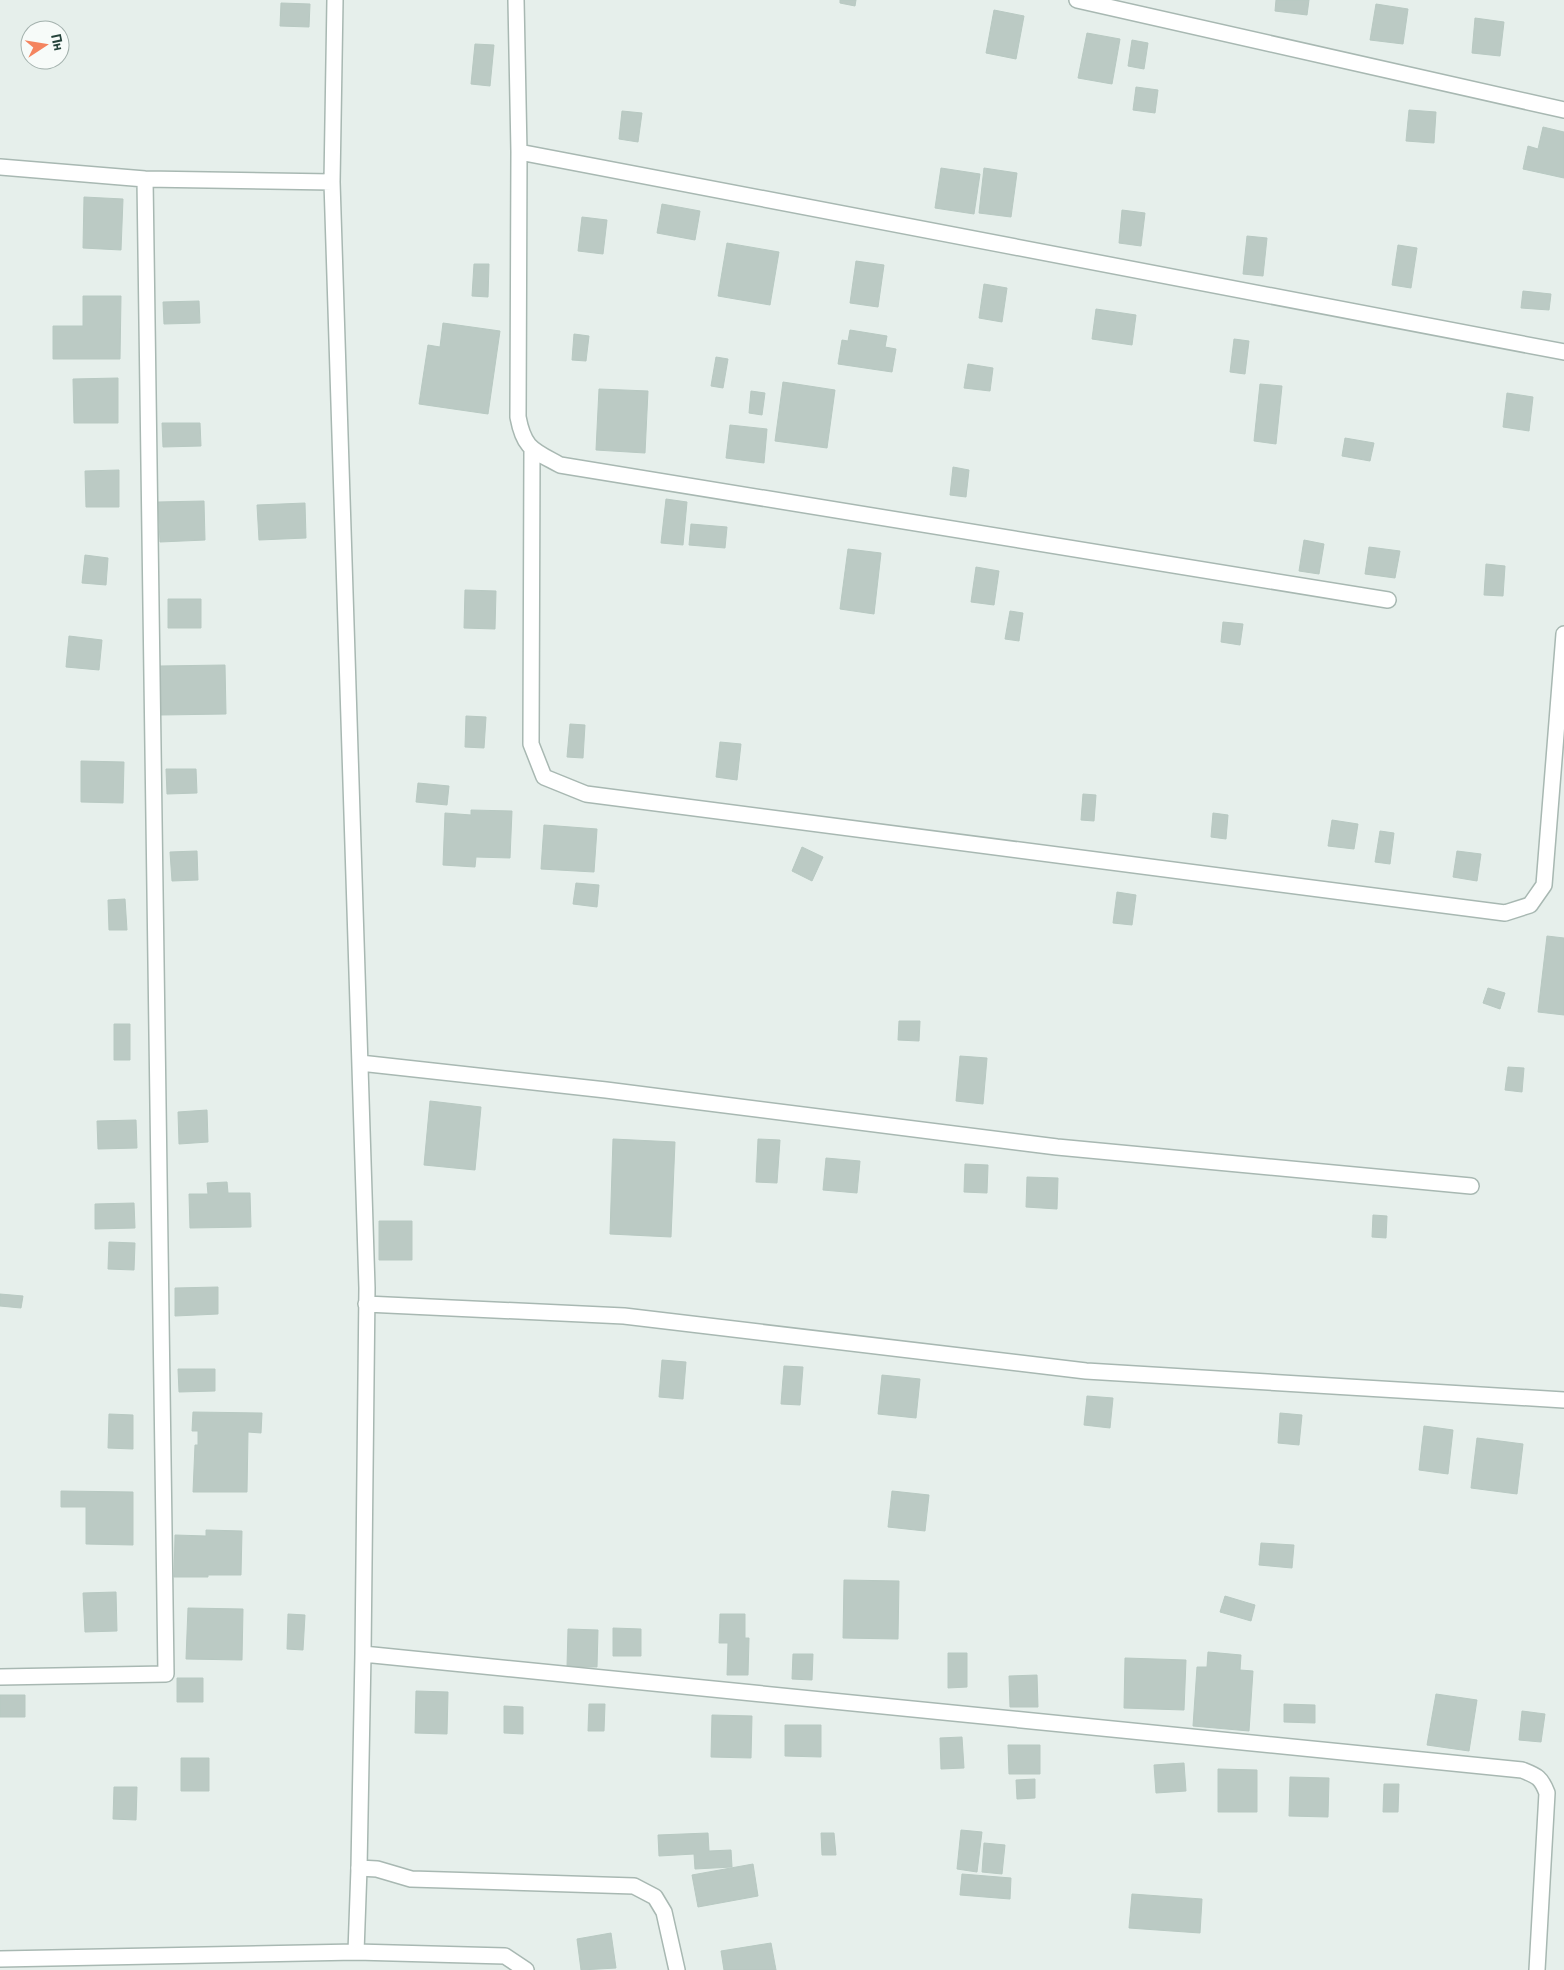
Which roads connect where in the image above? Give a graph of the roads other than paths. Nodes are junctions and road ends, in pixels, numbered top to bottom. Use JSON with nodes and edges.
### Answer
{"nodes":[{"id":1,"x":335,"y":0,"type":"edge"},
{"id":2,"x":516,"y":0,"type":"edge"},
{"id":3,"x":1077,"y":0,"type":"edge"},
{"id":4,"x":1564,"y":110,"type":"edge"},
{"id":5,"x":518,"y":152,"type":"junction"},
{"id":6,"x":0,"y":167,"type":"edge"},
{"id":7,"x":145,"y":179,"type":"junction"},
{"id":8,"x":332,"y":182,"type":"junction"},
{"id":9,"x":1564,"y":352,"type":"edge"},
{"id":10,"x":532,"y":450,"type":"junction"},
{"id":11,"x":1388,"y":600,"type":"dead end"},
{"id":12,"x":1564,"y":634,"type":"edge"},
{"id":13,"x":360,"y":1063,"type":"junction"},
{"id":14,"x":1472,"y":1186,"type":"dead end"},
{"id":15,"x":366,"y":1304,"type":"junction"},
{"id":16,"x":1564,"y":1400,"type":"edge"},
{"id":17,"x":363,"y":1654,"type":"junction"},
{"id":18,"x":0,"y":1677,"type":"edge"},
{"id":19,"x":358,"y":1868,"type":"junction"},
{"id":20,"x":356,"y":1952,"type":"junction"},
{"id":21,"x":0,"y":1959,"type":"edge"},
{"id":22,"x":526,"y":1970,"type":"edge"},
{"id":23,"x":677,"y":1970,"type":"edge"},
{"id":24,"x":1537,"y":1970,"type":"edge"}],
"edges":[{"from":1,"to":8,"type":"street"},
{"from":2,"to":5,"type":"street"},
{"from":3,"to":4,"type":"street"},
{"from":5,"to":9,"type":"street"},
{"from":5,"to":10,"type":"street"},
{"from":6,"to":7,"type":"street"},
{"from":7,"to":8,"type":"street"},
{"from":7,"to":18,"type":"street"},
{"from":8,"to":13,"type":"street"},
{"from":10,"to":11,"type":"street"},
{"from":10,"to":12,"type":"street"},
{"from":13,"to":14,"type":"street"},
{"from":13,"to":15,"type":"street"},
{"from":15,"to":16,"type":"street"},
{"from":15,"to":17,"type":"street"},
{"from":17,"to":19,"type":"street"},
{"from":17,"to":24,"type":"street"},
{"from":19,"to":20,"type":"street"},
{"from":19,"to":23,"type":"street"},
{"from":20,"to":21,"type":"street"},
{"from":20,"to":22,"type":"street"}]}
